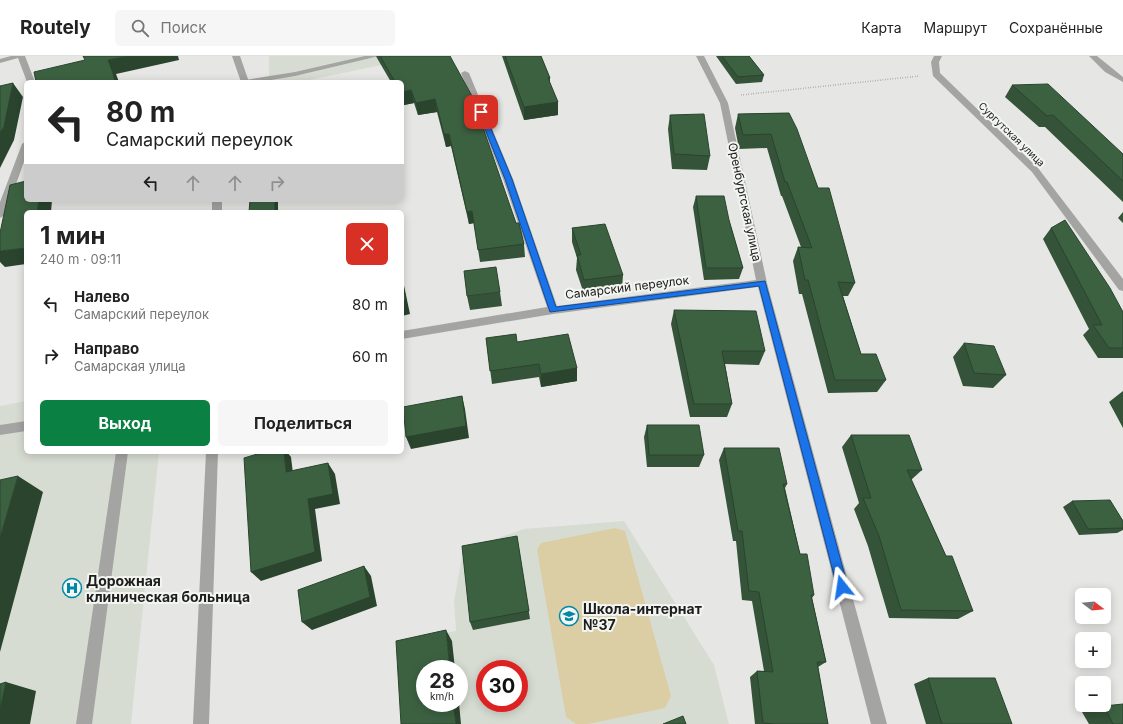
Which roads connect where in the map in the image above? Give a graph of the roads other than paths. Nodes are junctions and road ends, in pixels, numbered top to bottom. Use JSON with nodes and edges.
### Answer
{"nodes":[{"id":1,"x":20,"y":56,"type":"edge"},
{"id":2,"x":236,"y":56,"type":"edge"},
{"id":3,"x":375,"y":56,"type":"edge"},
{"id":4,"x":700,"y":56,"type":"edge"},
{"id":5,"x":938,"y":56,"type":"edge"},
{"id":6,"x":1093,"y":56,"type":"edge"},
{"id":7,"x":0,"y":61,"type":"edge"},
{"id":8,"x":465,"y":73,"type":"dead end"},
{"id":9,"x":30,"y":80,"type":"edge"},
{"id":10,"x":244,"y":80,"type":"edge"},
{"id":11,"x":258,"y":80,"type":"edge"},
{"id":12,"x":1123,"y":80,"type":"edge"},
{"id":13,"x":24,"y":149,"type":"edge"},
{"id":14,"x":0,"y":215,"type":"edge"},
{"id":15,"x":762,"y":283,"type":"junction"},
{"id":16,"x":1123,"y":287,"type":"edge"},
{"id":17,"x":553,"y":310,"type":"junction"},
{"id":18,"x":404,"y":335,"type":"edge"},
{"id":19,"x":24,"y":426,"type":"edge"},
{"id":20,"x":0,"y":430,"type":"edge"},
{"id":21,"x":122,"y":454,"type":"edge"},
{"id":22,"x":212,"y":454,"type":"edge"},
{"id":23,"x":84,"y":724,"type":"edge"},
{"id":24,"x":201,"y":724,"type":"edge"},
{"id":25,"x":879,"y":724,"type":"edge"}],
"edges":[{"from":1,"to":7,"type":"street"},
{"from":1,"to":9,"type":"street"},
{"from":2,"to":10,"type":"street"},
{"from":3,"to":11,"type":"street"},
{"from":4,"to":15,"type":"street","name":"Оренбургская улица"},
{"from":5,"to":16,"type":"street","name":"Сургутская улица"},
{"from":6,"to":12,"type":"street"},
{"from":8,"to":17,"type":"street"},
{"from":13,"to":14,"type":"street"},
{"from":15,"to":17,"type":"street","name":"Самарский переулок"},
{"from":15,"to":25,"type":"street","name":"Оренбургская улица"},
{"from":17,"to":18,"type":"street","name":"Самарский переулок"},
{"from":19,"to":20,"type":"street"},
{"from":21,"to":23,"type":"street"},
{"from":22,"to":24,"type":"street"}]}
